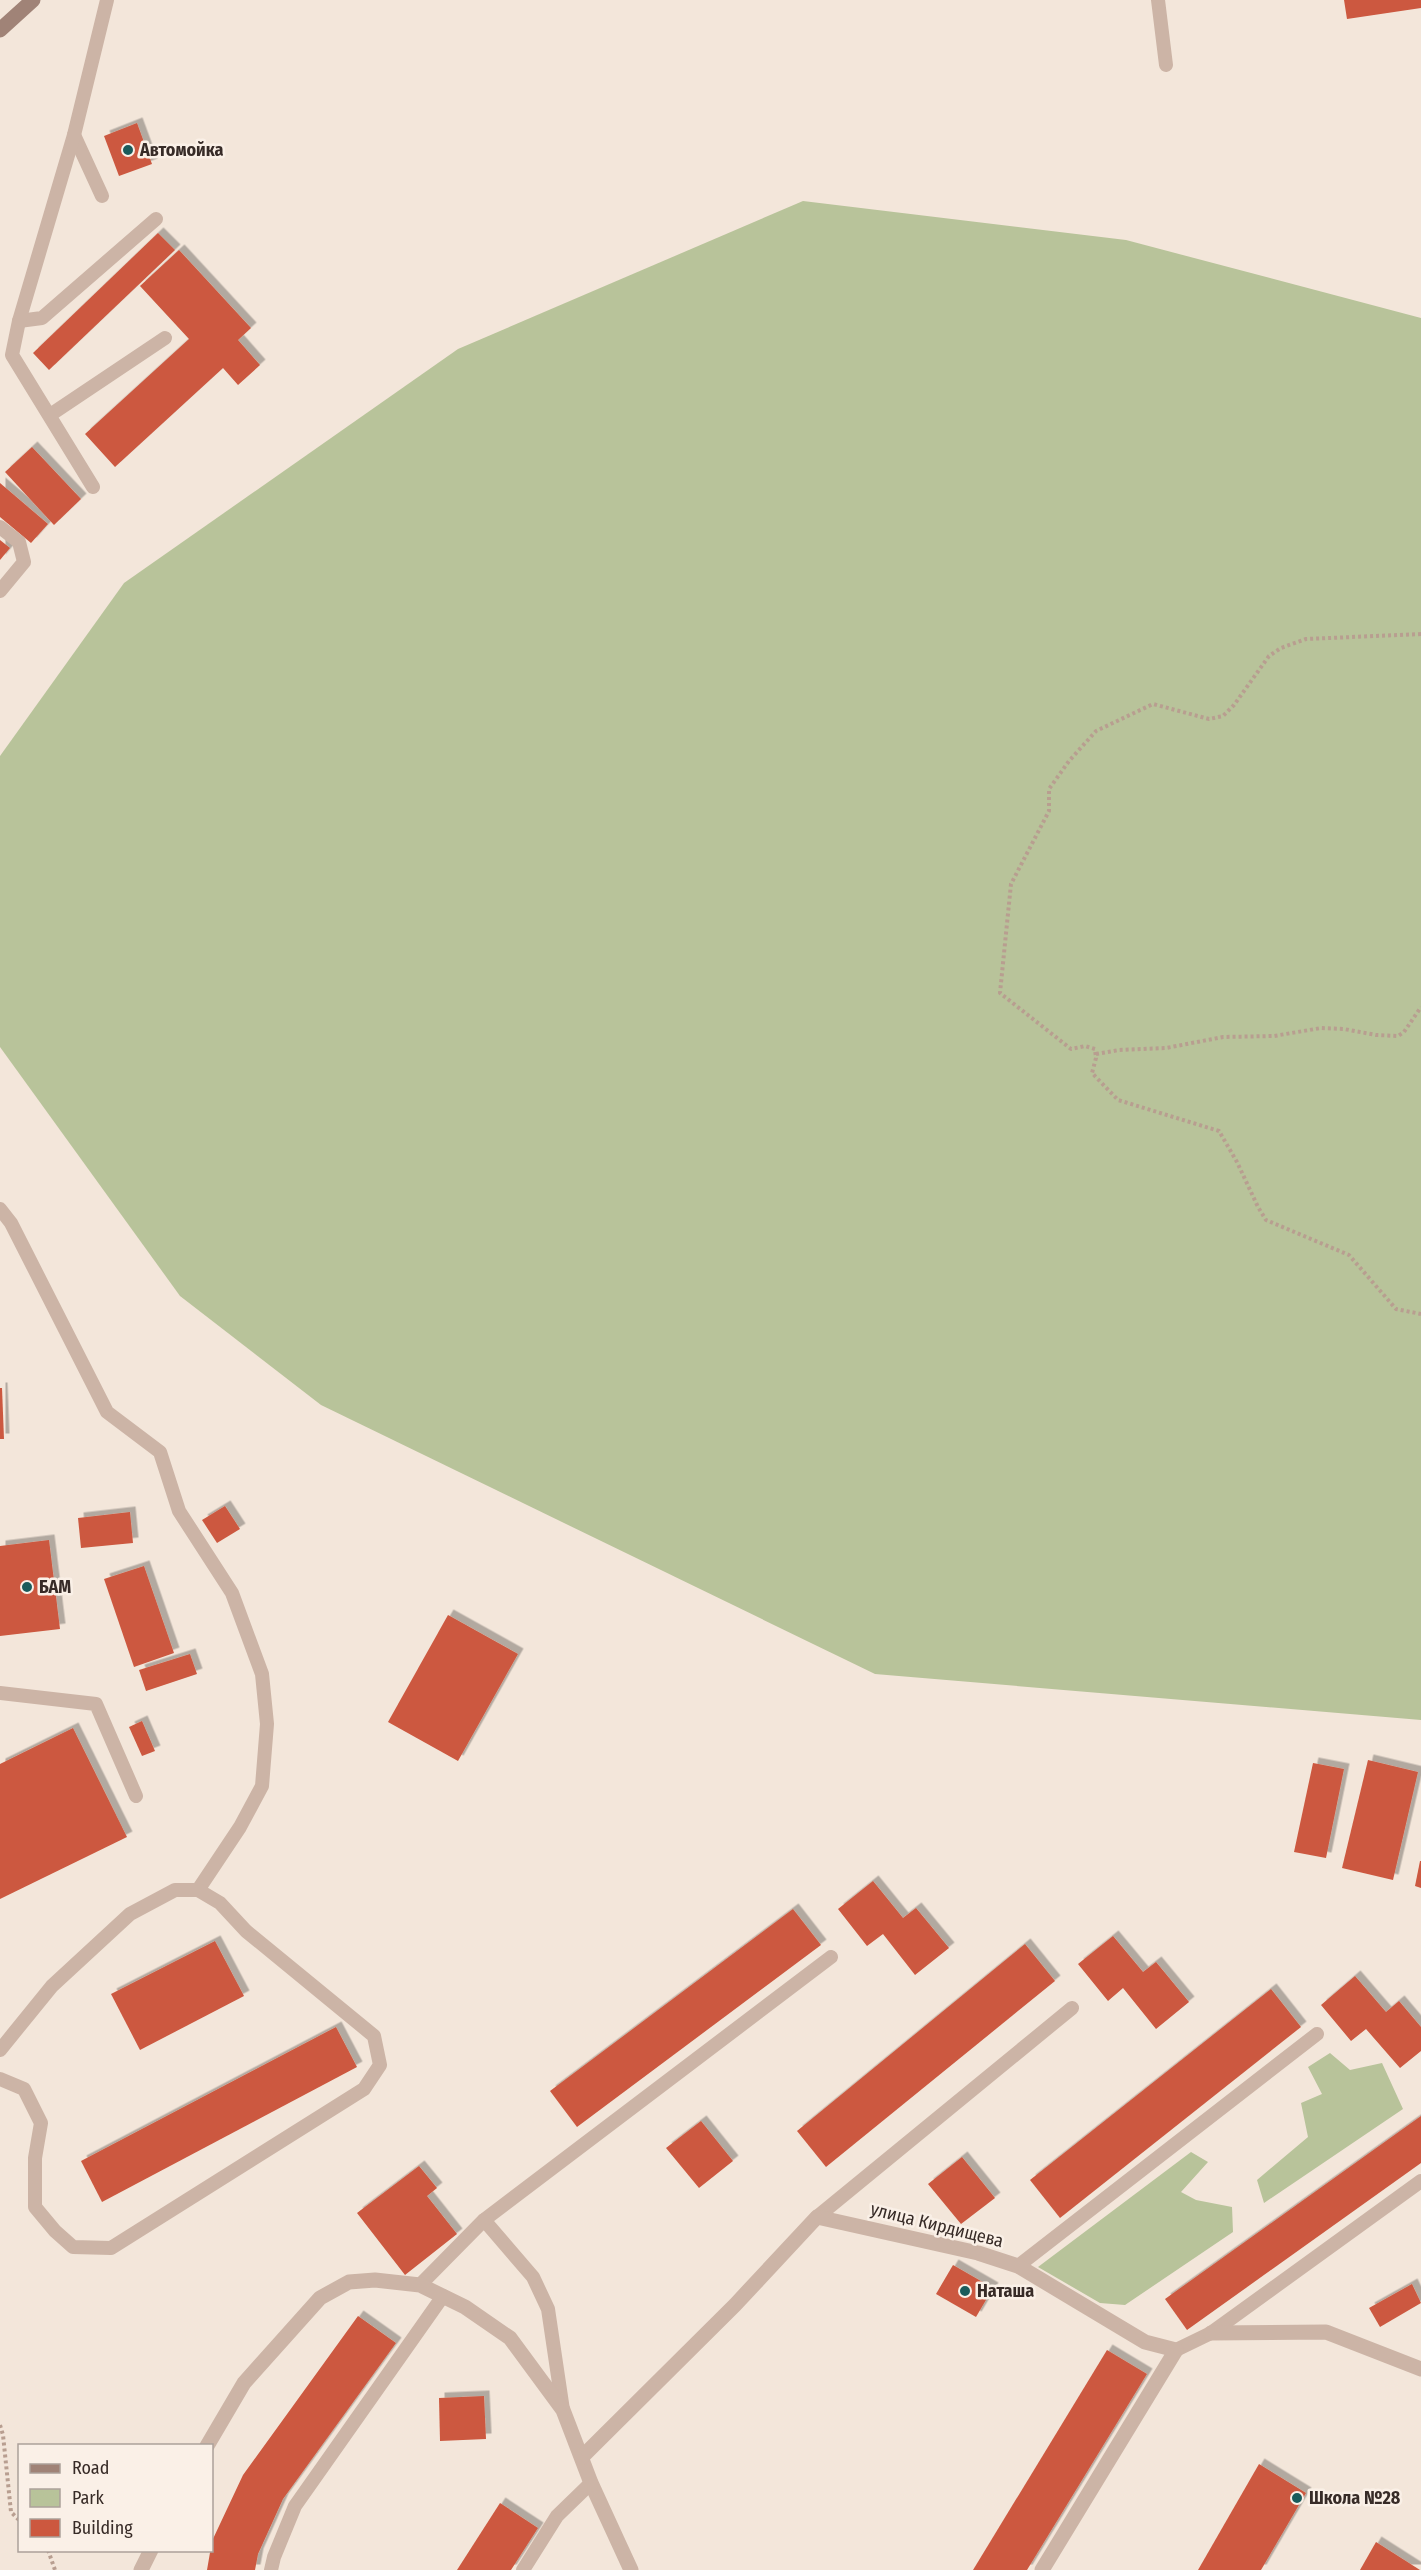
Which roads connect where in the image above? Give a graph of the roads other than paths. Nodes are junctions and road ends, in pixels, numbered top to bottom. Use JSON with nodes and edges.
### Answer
{"nodes":[{"id":1,"x":33,"y":0,"type":"edge"},
{"id":2,"x":107,"y":0,"type":"edge"},
{"id":3,"x":1158,"y":0,"type":"edge"},
{"id":4,"x":0,"y":30,"type":"edge"},
{"id":5,"x":1166,"y":64,"type":"dead end"},
{"id":6,"x":74,"y":135,"type":"junction"},
{"id":7,"x":102,"y":196,"type":"dead end"},
{"id":8,"x":156,"y":219,"type":"dead end"},
{"id":9,"x":19,"y":321,"type":"junction"},
{"id":10,"x":165,"y":338,"type":"dead end"},
{"id":11,"x":50,"y":416,"type":"junction"},
{"id":12,"x":93,"y":487,"type":"dead end"},
{"id":13,"x":0,"y":527,"type":"edge"},
{"id":14,"x":0,"y":591,"type":"edge"},
{"id":15,"x":0,"y":1209,"type":"edge"},
{"id":16,"x":0,"y":1693,"type":"edge"},
{"id":17,"x":136,"y":1796,"type":"dead end"},
{"id":18,"x":198,"y":1890,"type":"junction"},
{"id":19,"x":831,"y":1957,"type":"dead end"},
{"id":20,"x":1072,"y":2008,"type":"dead end"},
{"id":21,"x":1317,"y":2034,"type":"dead end"},
{"id":22,"x":0,"y":2050,"type":"edge"},
{"id":23,"x":0,"y":2079,"type":"edge"},
{"id":24,"x":1421,"y":2181,"type":"edge"},
{"id":25,"x":817,"y":2217,"type":"junction"},
{"id":26,"x":484,"y":2220,"type":"junction"},
{"id":27,"x":1018,"y":2266,"type":"junction"},
{"id":28,"x":420,"y":2285,"type":"junction"},
{"id":29,"x":443,"y":2295,"type":"junction"},
{"id":30,"x":1211,"y":2333,"type":"junction"},
{"id":31,"x":1176,"y":2350,"type":"junction"},
{"id":32,"x":1421,"y":2369,"type":"edge"},
{"id":33,"x":563,"y":2410,"type":"junction"},
{"id":34,"x":208,"y":2444,"type":"edge"},
{"id":35,"x":582,"y":2457,"type":"junction"},
{"id":36,"x":591,"y":2483,"type":"junction"},
{"id":37,"x":150,"y":2552,"type":"edge"},
{"id":38,"x":141,"y":2570,"type":"edge"},
{"id":39,"x":271,"y":2570,"type":"edge"},
{"id":40,"x":523,"y":2570,"type":"edge"},
{"id":41,"x":631,"y":2570,"type":"edge"},
{"id":42,"x":1042,"y":2570,"type":"edge"}],
"edges":[{"from":1,"to":4,"type":"main road"},
{"from":2,"to":6,"type":"lane"},
{"from":3,"to":5,"type":"lane"},
{"from":6,"to":7,"type":"lane"},
{"from":6,"to":9,"type":"lane"},
{"from":8,"to":9,"type":"lane"},
{"from":9,"to":11,"type":"lane"},
{"from":10,"to":11,"type":"lane"},
{"from":11,"to":12,"type":"lane"},
{"from":13,"to":14,"type":"lane"},
{"from":15,"to":18,"type":"lane"},
{"from":16,"to":17,"type":"lane"},
{"from":18,"to":22,"type":"lane"},
{"from":18,"to":23,"type":"lane"},
{"from":19,"to":26,"type":"lane"},
{"from":20,"to":25,"type":"lane"},
{"from":21,"to":27,"type":"lane"},
{"from":24,"to":30,"type":"lane"},
{"from":25,"to":27,"type":"street","name":"улица Кирдищева"},
{"from":25,"to":35,"type":"street"},
{"from":26,"to":28,"type":"lane"},
{"from":26,"to":33,"type":"lane"},
{"from":27,"to":31,"type":"street","name":"улица Кирдищева"},
{"from":28,"to":29,"type":"street"},
{"from":28,"to":34,"type":"street"},
{"from":29,"to":33,"type":"street"},
{"from":29,"to":39,"type":"lane"},
{"from":30,"to":31,"type":"lane"},
{"from":30,"to":32,"type":"street"},
{"from":31,"to":42,"type":"street"},
{"from":33,"to":35,"type":"street"},
{"from":35,"to":36,"type":"street"},
{"from":36,"to":40,"type":"lane"},
{"from":36,"to":41,"type":"street"},
{"from":37,"to":38,"type":"street"}]}
